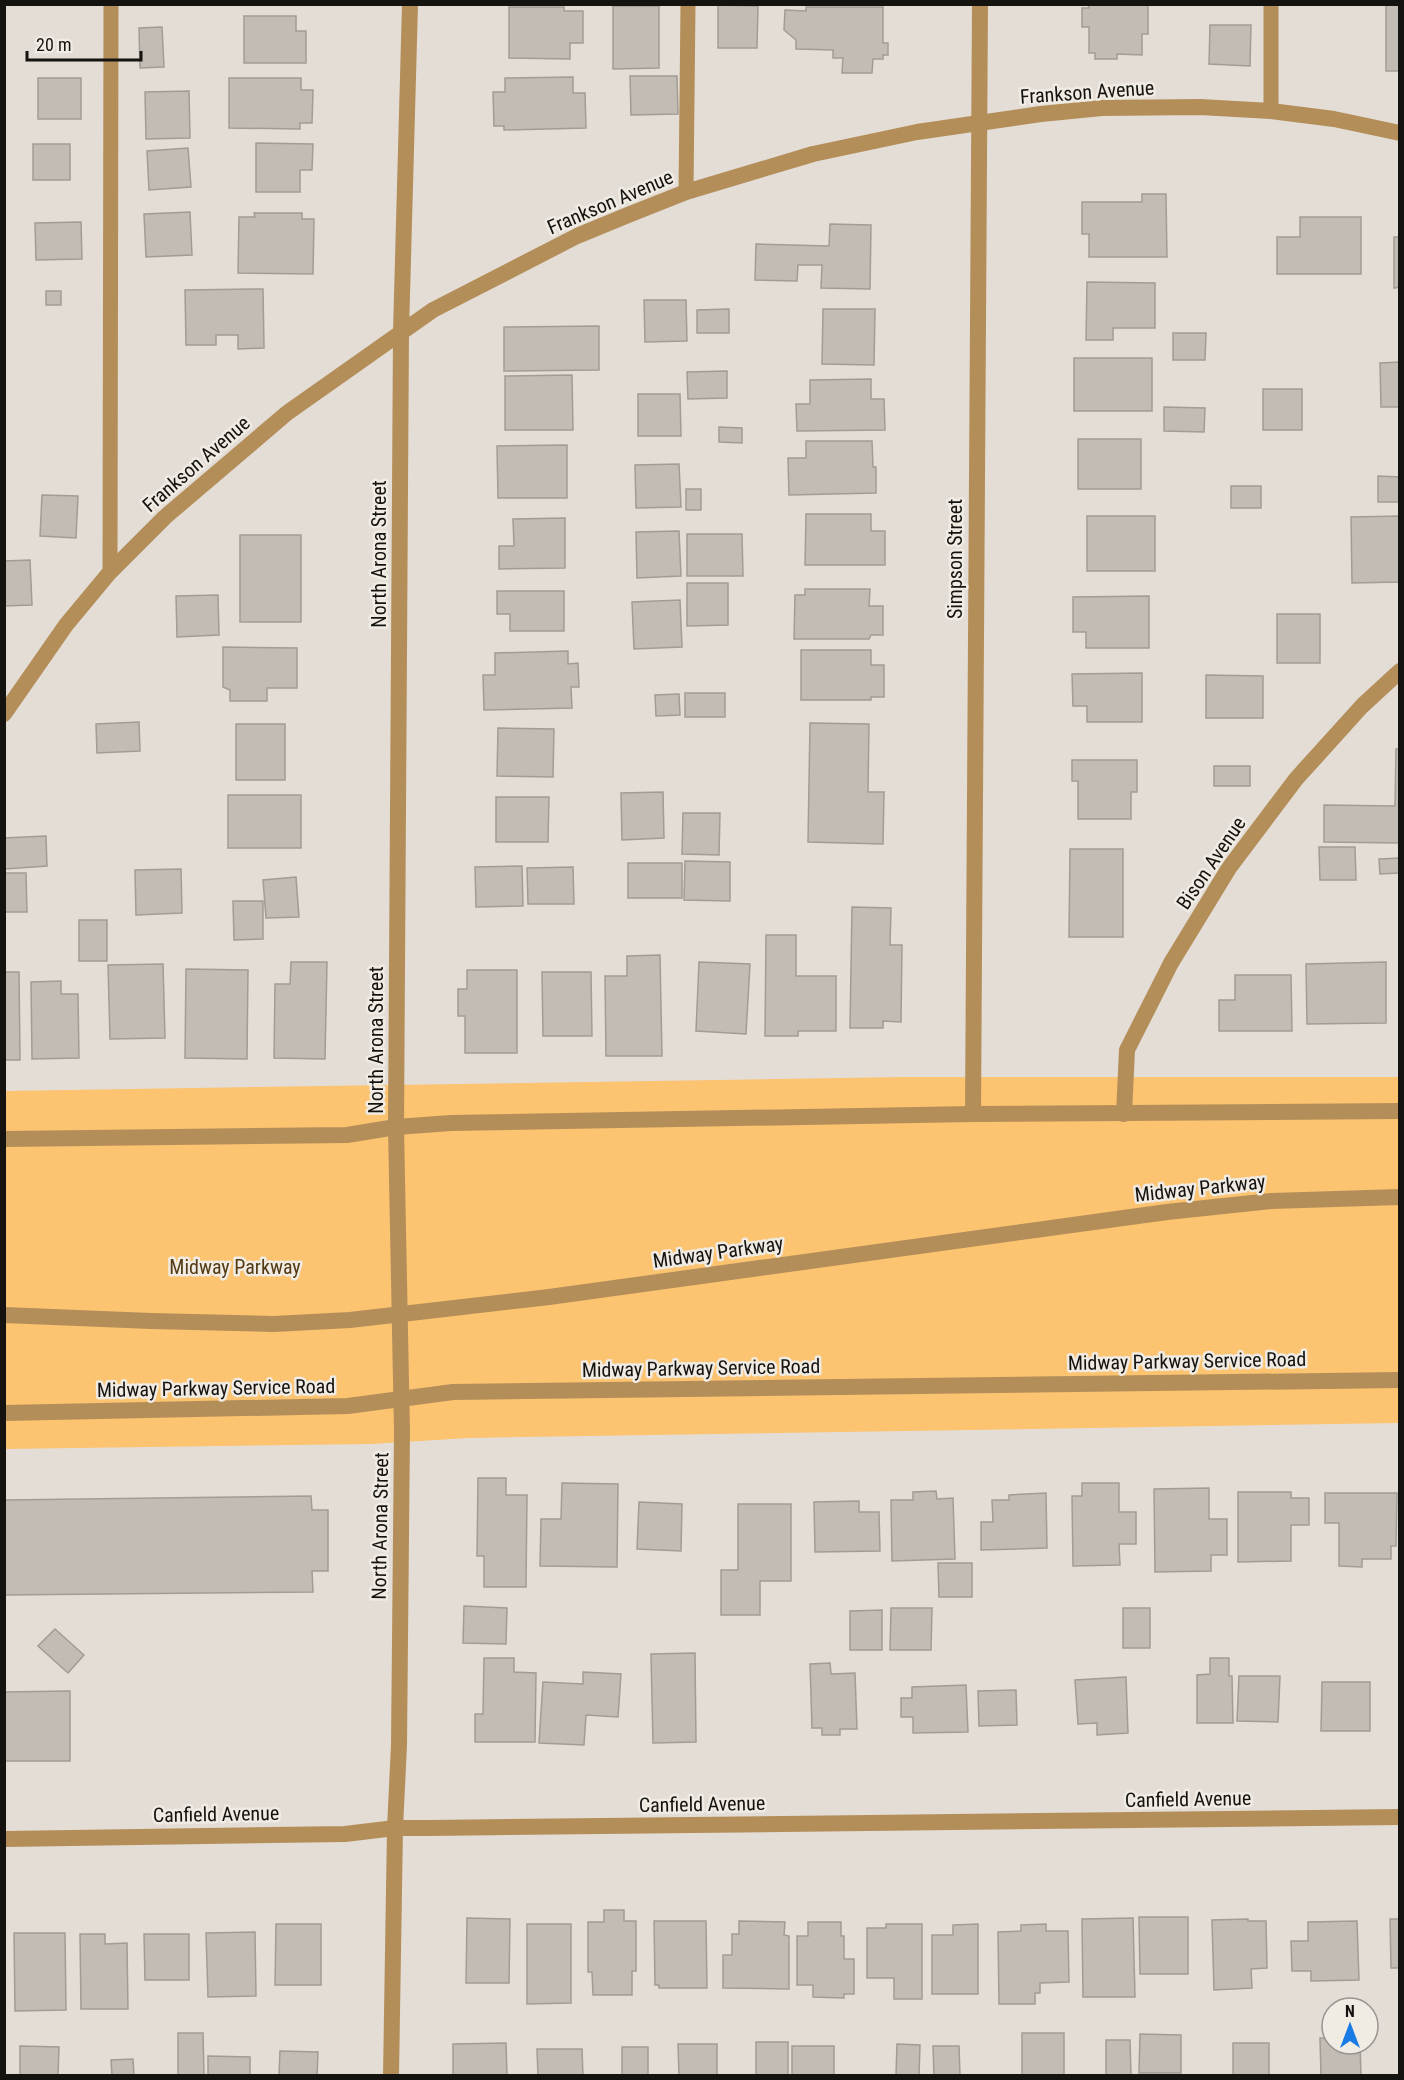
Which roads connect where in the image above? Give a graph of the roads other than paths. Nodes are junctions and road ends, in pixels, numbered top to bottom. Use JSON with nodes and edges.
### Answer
{"nodes":[{"id":1,"x":111,"y":4,"type":"edge"},
{"id":2,"x":410,"y":4,"type":"edge"},
{"id":3,"x":688,"y":4,"type":"edge"},
{"id":4,"x":980,"y":4,"type":"edge"},
{"id":5,"x":1271,"y":4,"type":"edge"},
{"id":6,"x":1271,"y":111,"type":"junction"},
{"id":7,"x":979,"y":123,"type":"junction"},
{"id":8,"x":1400,"y":133,"type":"edge"},
{"id":9,"x":686,"y":192,"type":"junction"},
{"id":10,"x":401,"y":332,"type":"junction"},
{"id":11,"x":110,"y":572,"type":"junction"},
{"id":12,"x":1400,"y":671,"type":"edge"},
{"id":13,"x":4,"y":714,"type":"edge"},
{"id":14,"x":1400,"y":1111,"type":"edge"},
{"id":15,"x":973,"y":1114,"type":"junction"},
{"id":16,"x":1124,"y":1114,"type":"junction"},
{"id":17,"x":396,"y":1127,"type":"junction"},
{"id":18,"x":4,"y":1139,"type":"edge"},
{"id":19,"x":1400,"y":1197,"type":"edge"},
{"id":20,"x":399,"y":1313,"type":"junction"},
{"id":21,"x":4,"y":1315,"type":"edge"},
{"id":22,"x":1400,"y":1380,"type":"edge"},
{"id":23,"x":402,"y":1398,"type":"junction"},
{"id":24,"x":4,"y":1413,"type":"edge"},
{"id":25,"x":1400,"y":1817,"type":"edge"},
{"id":26,"x":395,"y":1828,"type":"junction"},
{"id":27,"x":4,"y":1839,"type":"edge"},
{"id":28,"x":391,"y":2076,"type":"edge"}],
"edges":[{"from":1,"to":11,"type":"lane"},
{"from":2,"to":10,"type":"street","name":"North Arona Street"},
{"from":3,"to":9,"type":"lane"},
{"from":4,"to":7,"type":"street","name":"Simpson Street"},
{"from":5,"to":6,"type":"lane"},
{"from":6,"to":7,"type":"street","name":"Frankson Avenue"},
{"from":6,"to":8,"type":"street","name":"Frankson Avenue"},
{"from":7,"to":9,"type":"street","name":"Frankson Avenue"},
{"from":7,"to":15,"type":"street","name":"Simpson Street"},
{"from":9,"to":10,"type":"street","name":"Frankson Avenue"},
{"from":10,"to":11,"type":"street","name":"Frankson Avenue"},
{"from":10,"to":17,"type":"street","name":"North Arona Street"},
{"from":11,"to":13,"type":"street","name":"Frankson Avenue"},
{"from":12,"to":16,"type":"street","name":"Bison Avenue"},
{"from":14,"to":16,"type":"street"},
{"from":15,"to":16,"type":"street"},
{"from":15,"to":17,"type":"street"},
{"from":17,"to":18,"type":"street"},
{"from":17,"to":20,"type":"street","name":"North Arona Street"},
{"from":19,"to":20,"type":"street","name":"Midway Parkway"},
{"from":20,"to":21,"type":"street","name":"Midway Parkway"},
{"from":20,"to":23,"type":"street","name":"North Arona Street"},
{"from":22,"to":23,"type":"street","name":"Midway Parkway Service Road"},
{"from":23,"to":24,"type":"street","name":"Midway Parkway Service Road"},
{"from":23,"to":26,"type":"street","name":"North Arona Street"},
{"from":25,"to":26,"type":"street","name":"Canfield Avenue"},
{"from":26,"to":27,"type":"street","name":"Canfield Avenue"},
{"from":26,"to":28,"type":"street","name":"North Arona Street"}]}
